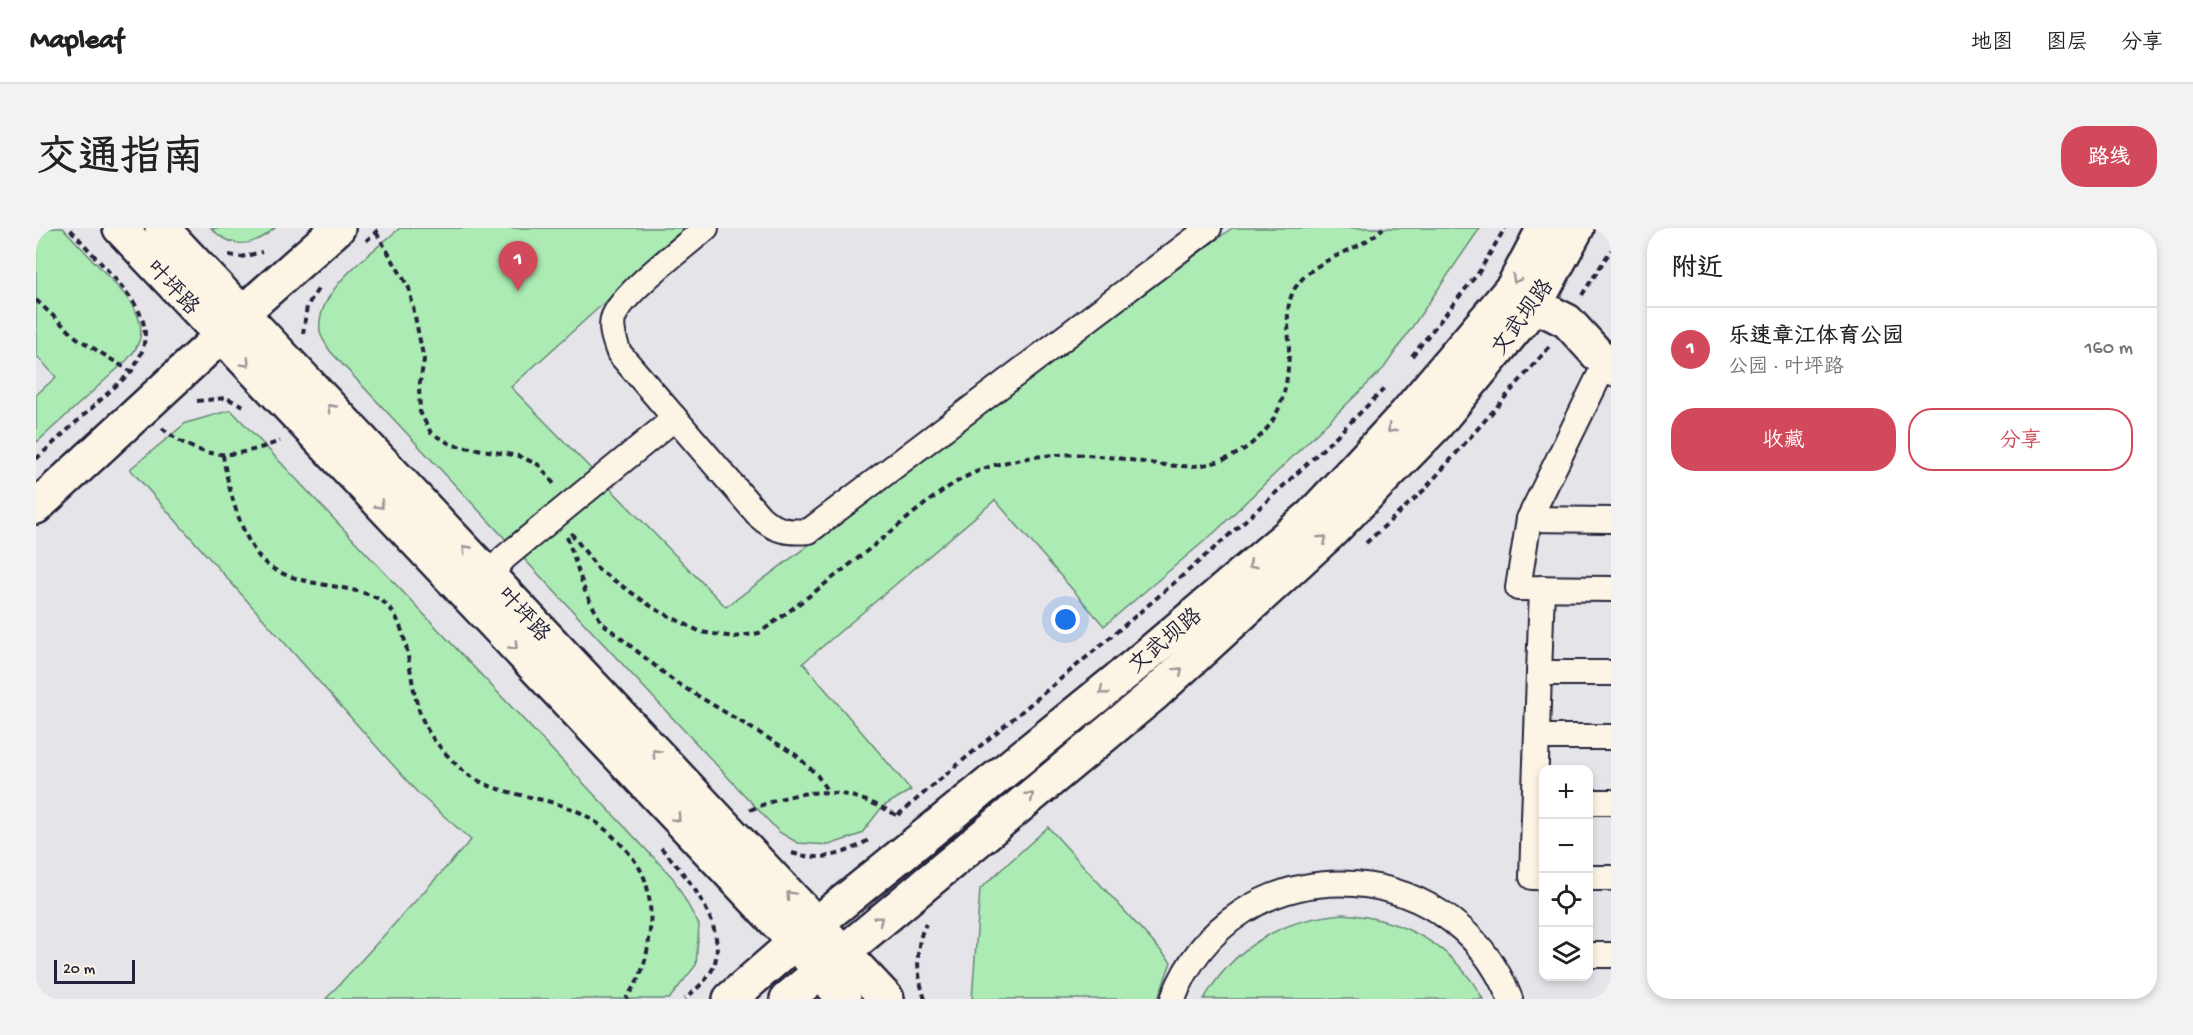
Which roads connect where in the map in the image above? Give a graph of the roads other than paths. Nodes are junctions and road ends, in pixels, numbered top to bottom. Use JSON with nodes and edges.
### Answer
{"nodes":[{"id":1,"x":120,"y":228,"type":"edge"},
{"id":2,"x":162,"y":228,"type":"edge"},
{"id":3,"x":338,"y":228,"type":"edge"},
{"id":4,"x":706,"y":228,"type":"edge"},
{"id":5,"x":1209,"y":228,"type":"edge"},
{"id":6,"x":1544,"y":228,"type":"edge"},
{"id":7,"x":1577,"y":228,"type":"edge"},
{"id":8,"x":1535,"y":305,"type":"junction"},
{"id":9,"x":231,"y":325,"type":"junction"},
{"id":10,"x":1608,"y":367,"type":"edge"},
{"id":11,"x":675,"y":418,"type":"junction"},
{"id":12,"x":36,"y":507,"type":"edge"},
{"id":13,"x":1529,"y":519,"type":"junction"},
{"id":14,"x":1611,"y":520,"type":"edge"},
{"id":15,"x":490,"y":575,"type":"junction"},
{"id":16,"x":1542,"y":588,"type":"junction"},
{"id":17,"x":1611,"y":589,"type":"edge"},
{"id":18,"x":1539,"y":673,"type":"junction"},
{"id":19,"x":1611,"y":673,"type":"edge"},
{"id":20,"x":1537,"y":737,"type":"junction"},
{"id":21,"x":1611,"y":737,"type":"edge"},
{"id":22,"x":1539,"y":802,"type":"edge"},
{"id":23,"x":1593,"y":802,"type":"edge"},
{"id":24,"x":1611,"y":802,"type":"edge"},
{"id":25,"x":1539,"y":878,"type":"edge"},
{"id":26,"x":1593,"y":878,"type":"edge"},
{"id":27,"x":1611,"y":878,"type":"edge"},
{"id":28,"x":806,"y":933,"type":"junction"},
{"id":29,"x":843,"y":950,"type":"junction"},
{"id":30,"x":1593,"y":955,"type":"edge"},
{"id":31,"x":1611,"y":955,"type":"edge"},
{"id":32,"x":819,"y":972,"type":"junction"},
{"id":33,"x":730,"y":999,"type":"edge"},
{"id":34,"x":787,"y":999,"type":"edge"},
{"id":35,"x":844,"y":999,"type":"edge"},
{"id":36,"x":887,"y":999,"type":"edge"},
{"id":37,"x":1173,"y":999,"type":"edge"},
{"id":38,"x":1510,"y":999,"type":"edge"}],
"edges":[{"from":1,"to":9,"type":"street","name":"叶坪路"},
{"from":2,"to":9,"type":"street","name":"叶坪路"},
{"from":3,"to":9,"type":"street"},
{"from":4,"to":11,"type":"street"},
{"from":5,"to":11,"type":"street"},
{"from":6,"to":28,"type":"street","name":"文武坝路","one_way":true},
{"from":7,"to":8,"type":"street","name":"文武坝路"},
{"from":8,"to":10,"type":"street"},
{"from":29,"to":8,"type":"street","name":"文武坝路","one_way":true},
{"from":9,"to":12,"type":"street"},
{"from":15,"to":9,"type":"street","name":"叶坪路","one_way":true},
{"from":9,"to":28,"type":"street","name":"叶坪路","one_way":true},
{"from":10,"to":13,"type":"street"},
{"from":11,"to":15,"type":"street"},
{"from":13,"to":14,"type":"street"},
{"from":13,"to":16,"type":"street"},
{"from":28,"to":15,"type":"street","name":"叶坪路","one_way":true},
{"from":16,"to":17,"type":"street"},
{"from":16,"to":18,"type":"street"},
{"from":18,"to":19,"type":"street"},
{"from":18,"to":20,"type":"street"},
{"from":20,"to":21,"type":"street"},
{"from":20,"to":22,"type":"street"},
{"from":22,"to":25,"type":"street"},
{"from":23,"to":24,"type":"street"},
{"from":26,"to":27,"type":"street"},
{"from":28,"to":29,"type":"street","name":"叶坪路"},
{"from":28,"to":32,"type":"street","name":"叶坪路"},
{"from":28,"to":33,"type":"street","name":"文武坝路"},
{"from":29,"to":32,"type":"street","name":"文武坝路"},
{"from":29,"to":36,"type":"street","name":"叶坪路"},
{"from":30,"to":31,"type":"street"},
{"from":32,"to":34,"type":"street","name":"文武坝路"},
{"from":32,"to":35,"type":"street","name":"叶坪路"},
{"from":37,"to":38,"type":"street"}]}
